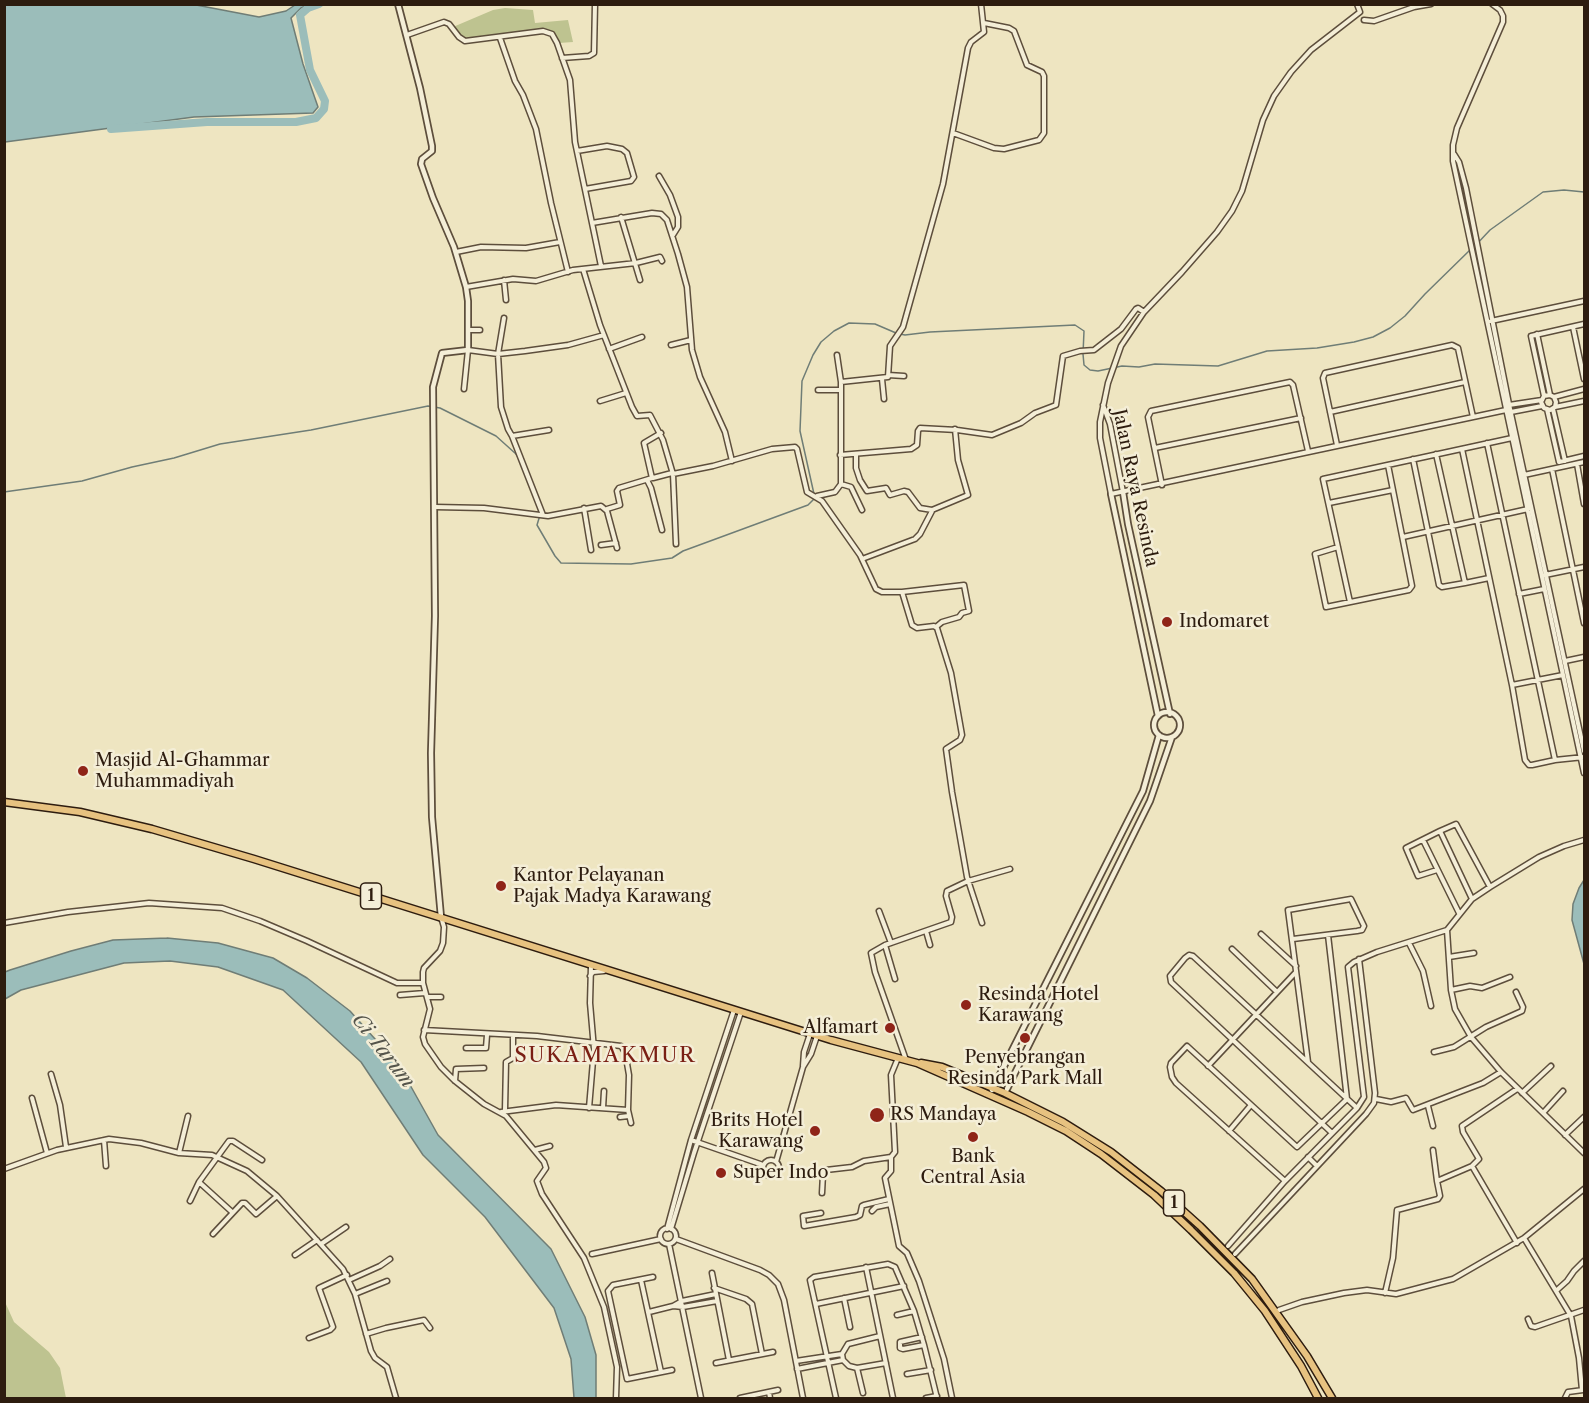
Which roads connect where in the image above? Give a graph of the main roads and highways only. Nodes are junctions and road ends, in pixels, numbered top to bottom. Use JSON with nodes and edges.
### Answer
{"nodes":[{"id":1,"x":4,"y":802,"type":"edge"},
{"id":2,"x":917,"y":1063,"type":"junction"},
{"id":3,"x":1318,"y":1398,"type":"edge"},
{"id":4,"x":1332,"y":1398,"type":"edge"}],
"edges":[{"from":1,"to":2,"type":"main road","number":"1"},
{"from":2,"to":3,"type":"main road","number":"1"},
{"from":2,"to":4,"type":"main road","number":"1"}]}
